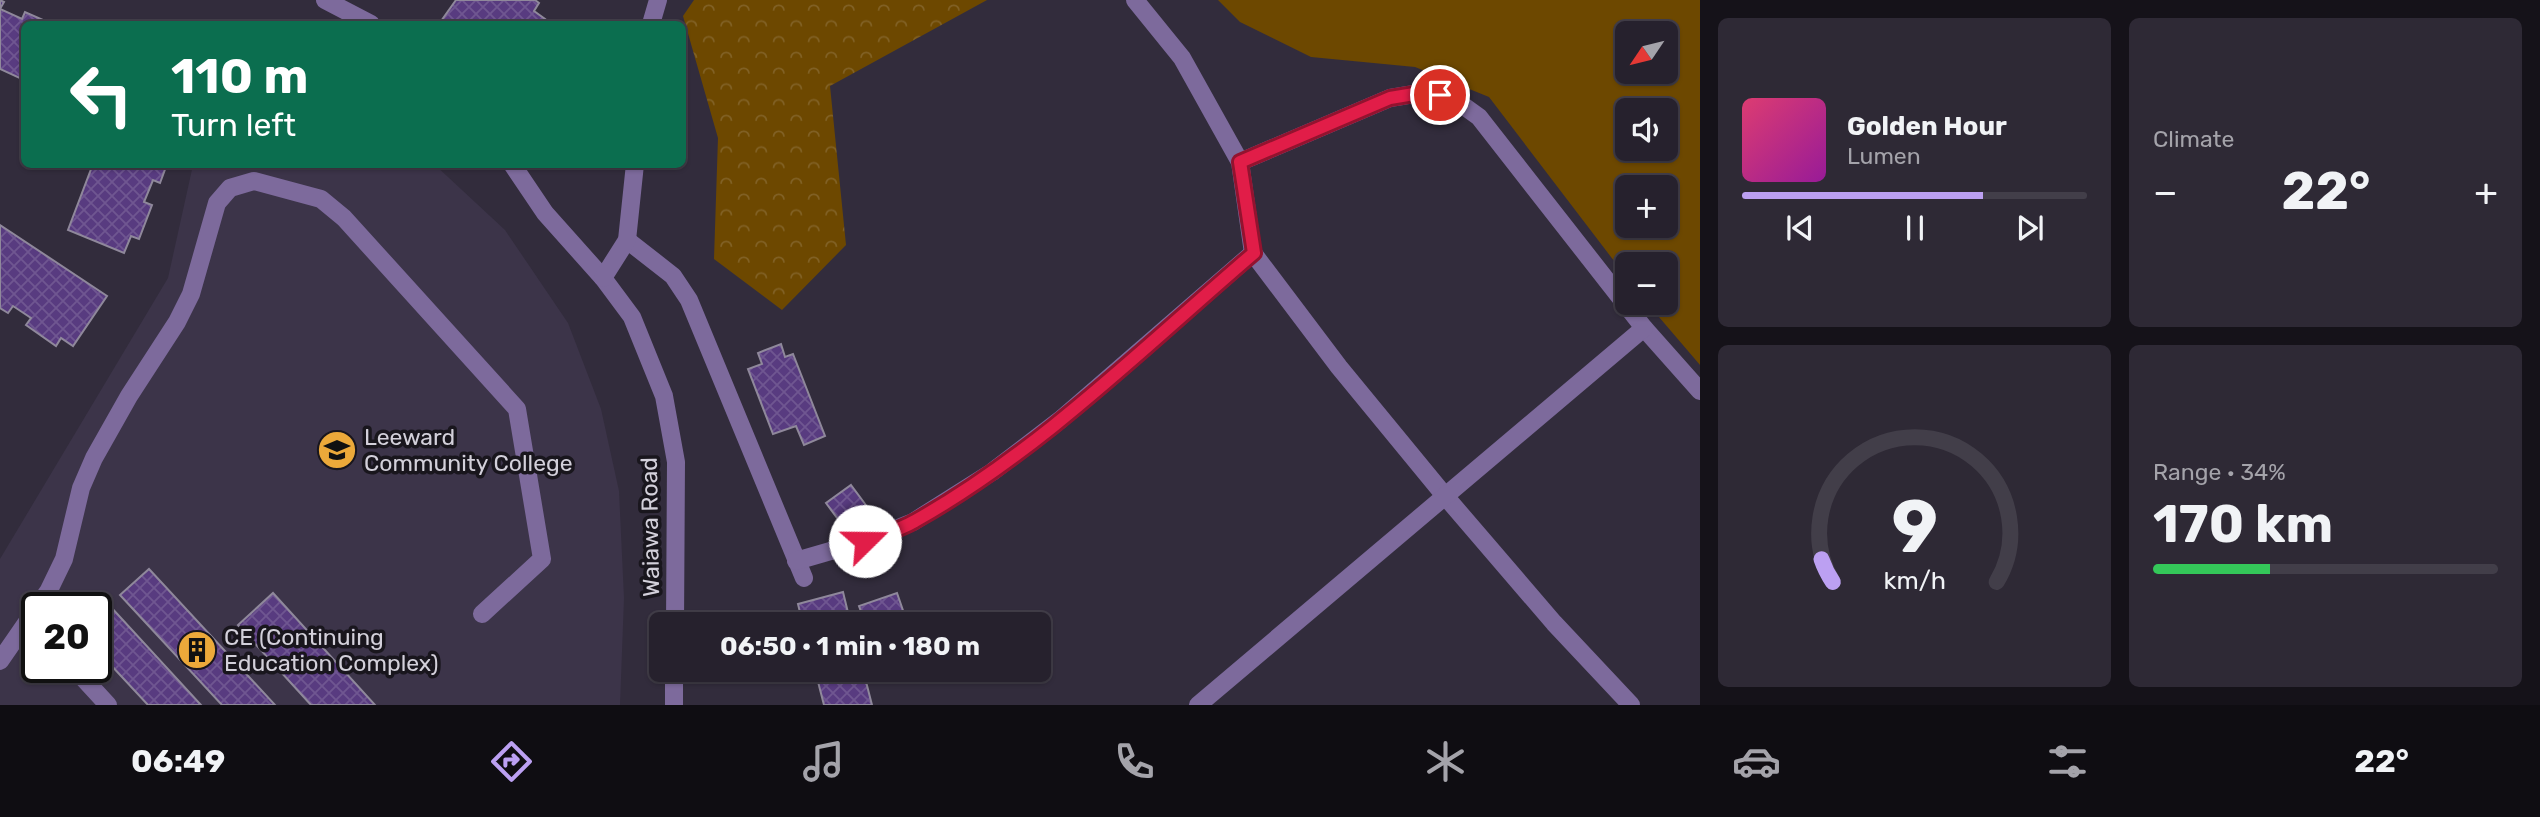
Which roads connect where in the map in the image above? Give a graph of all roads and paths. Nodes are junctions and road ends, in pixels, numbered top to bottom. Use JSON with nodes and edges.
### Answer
{"nodes":[{"id":1,"x":325,"y":0,"type":"edge"},
{"id":2,"x":658,"y":0,"type":"edge"},
{"id":3,"x":1135,"y":0,"type":"edge"},
{"id":4,"x":365,"y":21,"type":"edge"},
{"id":5,"x":652,"y":21,"type":"edge"},
{"id":6,"x":1240,"y":162,"type":"junction"},
{"id":7,"x":515,"y":168,"type":"edge"},
{"id":8,"x":635,"y":168,"type":"edge"},
{"id":9,"x":627,"y":240,"type":"junction"},
{"id":10,"x":1254,"y":253,"type":"junction"},
{"id":11,"x":603,"y":278,"type":"junction"},
{"id":12,"x":1644,"y":328,"type":"junction"},
{"id":13,"x":1700,"y":391,"type":"edge"},
{"id":14,"x":1445,"y":496,"type":"junction"},
{"id":15,"x":796,"y":561,"type":"junction"},
{"id":16,"x":804,"y":578,"type":"dead end"},
{"id":17,"x":48,"y":592,"type":"edge"},
{"id":18,"x":675,"y":612,"type":"edge"},
{"id":19,"x":482,"y":614,"type":"dead end"},
{"id":20,"x":21,"y":640,"type":"edge"},
{"id":21,"x":0,"y":661,"type":"edge"},
{"id":22,"x":674,"y":682,"type":"edge"},
{"id":23,"x":88,"y":683,"type":"edge"},
{"id":24,"x":108,"y":705,"type":"edge"},
{"id":25,"x":674,"y":705,"type":"edge"},
{"id":26,"x":1198,"y":705,"type":"edge"},
{"id":27,"x":1631,"y":705,"type":"edge"}],
"edges":[{"from":1,"to":4,"type":"street"},
{"from":2,"to":5,"type":"street"},
{"from":3,"to":6,"type":"street"},
{"from":6,"to":10,"type":"street"},
{"from":6,"to":12,"type":"street"},
{"from":7,"to":11,"type":"street","name":"Waiawa Road"},
{"from":8,"to":9,"type":"street"},
{"from":9,"to":11,"type":"street"},
{"from":9,"to":15,"type":"street"},
{"from":10,"to":14,"type":"street"},
{"from":10,"to":15,"type":"street"},
{"from":11,"to":18,"type":"street","name":"Waiawa Road"},
{"from":12,"to":13,"type":"street"},
{"from":12,"to":14,"type":"street"},
{"from":14,"to":26,"type":"street"},
{"from":14,"to":27,"type":"street"},
{"from":15,"to":16,"type":"street"},
{"from":17,"to":19,"type":"street"},
{"from":20,"to":21,"type":"street"},
{"from":22,"to":25,"type":"street"},
{"from":23,"to":24,"type":"street"}]}
